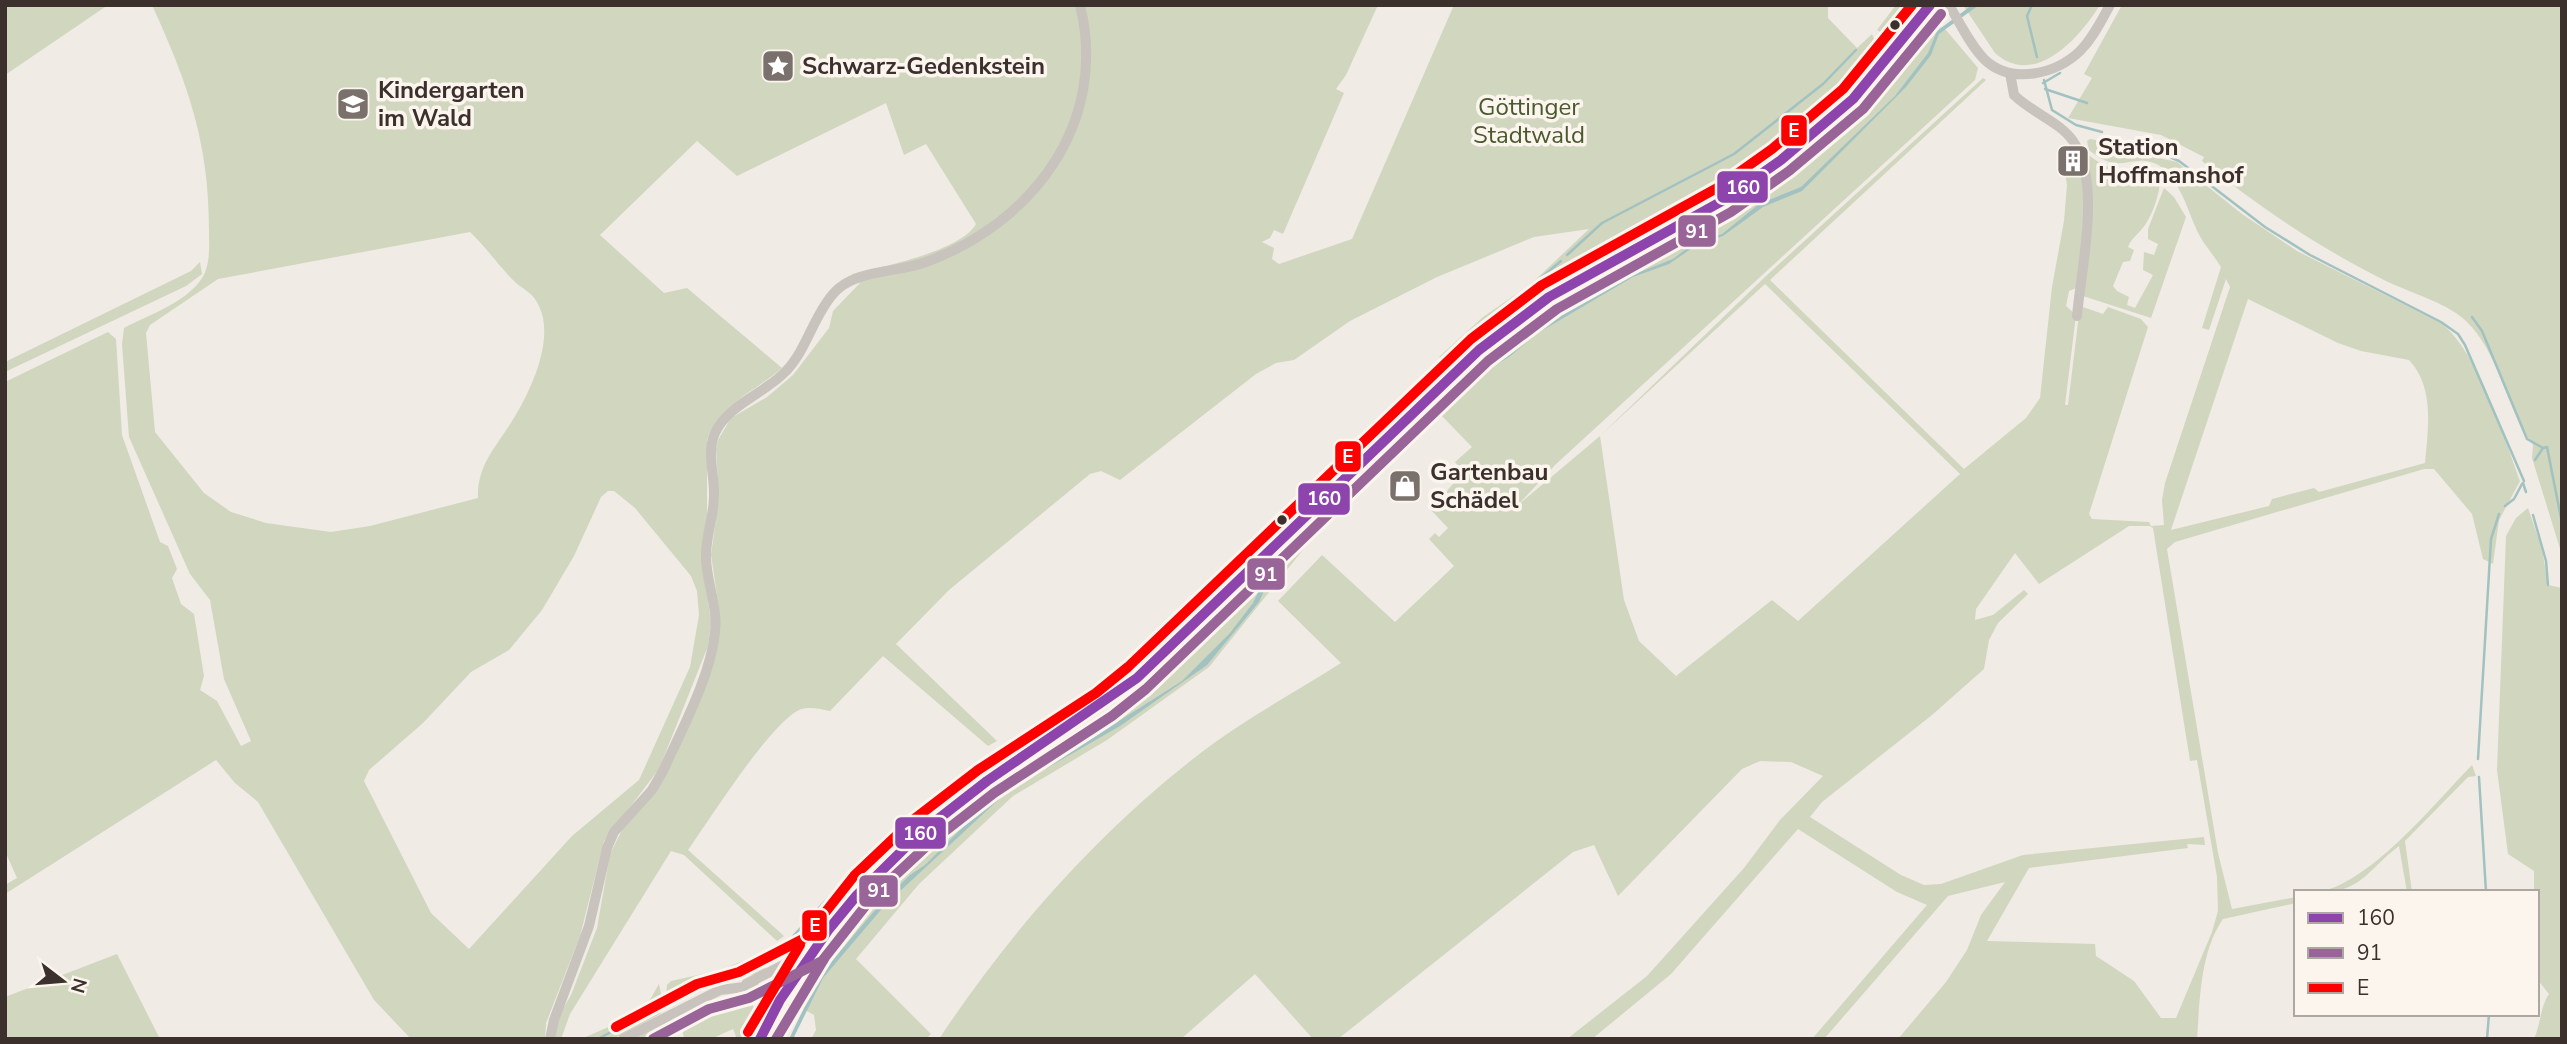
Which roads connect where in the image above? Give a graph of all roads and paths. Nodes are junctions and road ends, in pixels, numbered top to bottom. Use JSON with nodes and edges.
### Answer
{"nodes":[{"id":1,"x":1080,"y":5,"type":"edge"},
{"id":2,"x":1930,"y":5,"type":"edge"},
{"id":3,"x":2110,"y":5,"type":"edge"},
{"id":4,"x":1947,"y":8,"type":"edge"},
{"id":5,"x":2010,"y":73,"type":"junction"},
{"id":6,"x":2077,"y":316,"type":"dead end"},
{"id":7,"x":814,"y":949,"type":"junction"},
{"id":8,"x":740,"y":986,"type":"junction"},
{"id":9,"x":780,"y":1002,"type":"junction"},
{"id":10,"x":550,"y":1039,"type":"edge"},
{"id":11,"x":623,"y":1039,"type":"edge"},
{"id":12,"x":760,"y":1039,"type":"edge"}],
"edges":[{"from":1,"to":10,"type":"street"},
{"from":2,"to":7,"type":"main road"},
{"from":3,"to":5,"type":"street"},
{"from":4,"to":5,"type":"street"},
{"from":5,"to":6,"type":"street"},
{"from":7,"to":8,"type":"street"},
{"from":7,"to":9,"type":"main road"},
{"from":8,"to":9,"type":"street"},
{"from":8,"to":11,"type":"street"},
{"from":9,"to":12,"type":"main road"}]}
